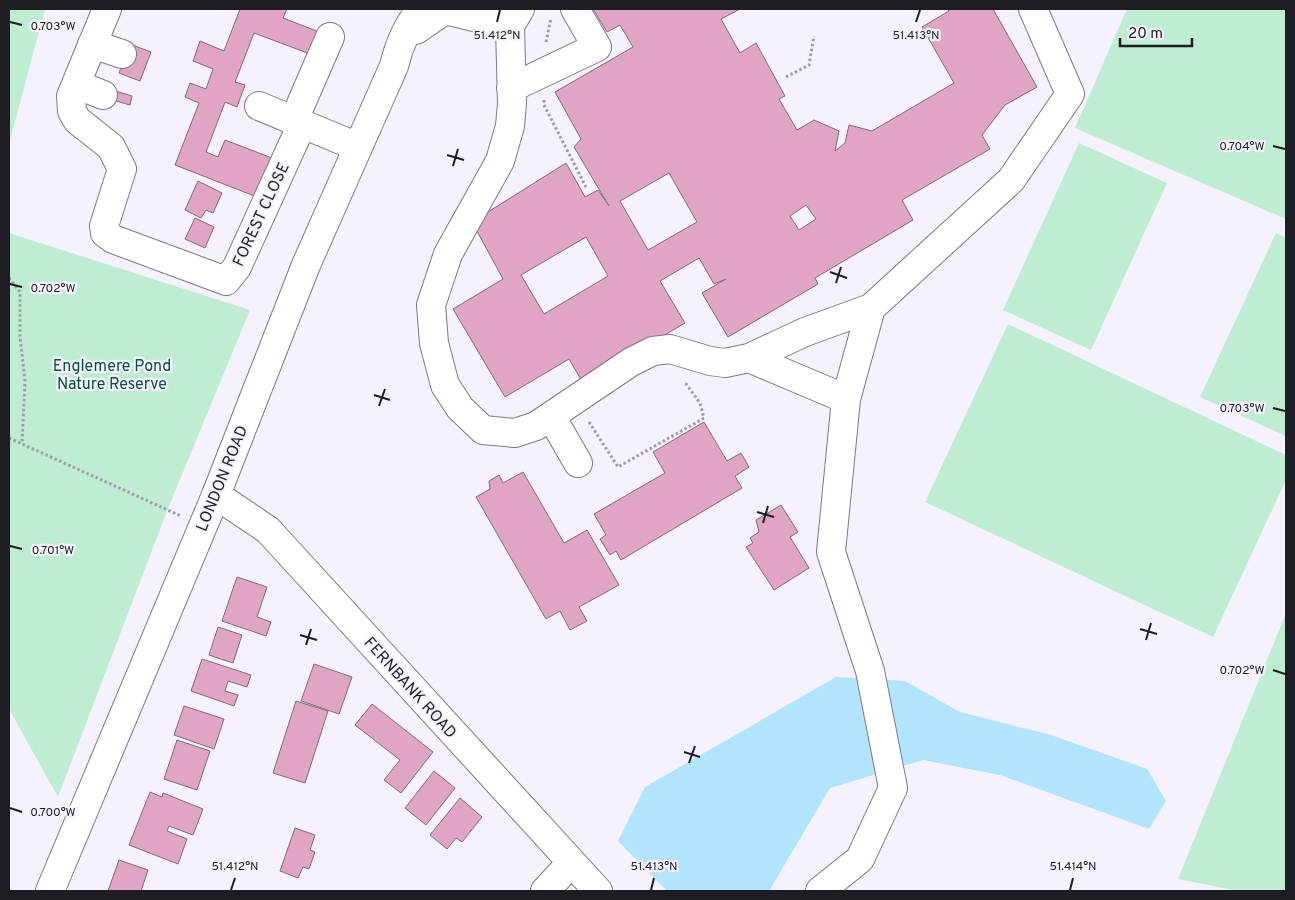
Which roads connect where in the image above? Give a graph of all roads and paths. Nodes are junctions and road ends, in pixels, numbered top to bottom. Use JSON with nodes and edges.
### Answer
{"nodes":[{"id":1,"x":107,"y":9,"type":"edge"},
{"id":2,"x":552,"y":9,"type":"edge"},
{"id":3,"x":575,"y":9,"type":"edge"},
{"id":4,"x":1033,"y":9,"type":"edge"},
{"id":5,"x":426,"y":15,"type":"edge"},
{"id":6,"x":515,"y":17,"type":"edge"},
{"id":7,"x":814,"y":36,"type":"dead end"},
{"id":8,"x":330,"y":37,"type":"dead end"},
{"id":9,"x":92,"y":44,"type":"junction"},
{"id":10,"x":122,"y":54,"type":"dead end"},
{"id":11,"x":546,"y":71,"type":"junction"},
{"id":12,"x":786,"y":77,"type":"dead end"},
{"id":13,"x":76,"y":84,"type":"junction"},
{"id":14,"x":512,"y":88,"type":"junction"},
{"id":15,"x":103,"y":95,"type":"dead end"},
{"id":16,"x":259,"y":106,"type":"dead end"},
{"id":17,"x":298,"y":122,"type":"junction"},
{"id":18,"x":358,"y":147,"type":"junction"},
{"id":19,"x":586,"y":187,"type":"dead end"},
{"id":20,"x":9,"y":278,"type":"edge"},
{"id":21,"x":871,"y":308,"type":"junction"},
{"id":22,"x":682,"y":352,"type":"junction"},
{"id":23,"x":749,"y":358,"type":"junction"},
{"id":24,"x":846,"y":399,"type":"junction"},
{"id":25,"x":575,"y":400,"type":"junction"},
{"id":26,"x":551,"y":416,"type":"junction"},
{"id":27,"x":9,"y":438,"type":"edge"},
{"id":28,"x":22,"y":444,"type":"junction"},
{"id":29,"x":578,"y":463,"type":"dead end"},
{"id":30,"x":216,"y":495,"type":"junction"},
{"id":31,"x":182,"y":517,"type":"dead end"},
{"id":32,"x":571,"y":863,"type":"junction"},
{"id":33,"x":50,"y":891,"type":"edge"},
{"id":34,"x":545,"y":891,"type":"edge"},
{"id":35,"x":598,"y":891,"type":"edge"},
{"id":36,"x":820,"y":891,"type":"edge"}],
"edges":[{"from":1,"to":9,"type":"main road","name":"FOREST CLOSE"},
{"from":2,"to":11,"type":"path"},
{"from":3,"to":11,"type":"main road"},
{"from":4,"to":21,"type":"main road"},
{"from":5,"to":6,"type":"main road"},
{"from":5,"to":18,"type":"main road","name":"LONDON ROAD"},
{"from":6,"to":14,"type":"main road"},
{"from":7,"to":12,"type":"path"},
{"from":8,"to":17,"type":"main road"},
{"from":9,"to":10,"type":"main road"},
{"from":9,"to":13,"type":"main road","name":"FOREST CLOSE"},
{"from":11,"to":14,"type":"main road"},
{"from":11,"to":19,"type":"path"},
{"from":13,"to":15,"type":"main road"},
{"from":13,"to":17,"type":"main road","name":"FOREST CLOSE"},
{"from":14,"to":26,"type":"main road"},
{"from":16,"to":17,"type":"main road"},
{"from":17,"to":18,"type":"main road"},
{"from":18,"to":30,"type":"main road","name":"LONDON ROAD"},
{"from":20,"to":28,"type":"path"},
{"from":21,"to":23,"type":"main road"},
{"from":21,"to":24,"type":"main road"},
{"from":22,"to":23,"type":"main road"},
{"from":22,"to":25,"type":"main road"},
{"from":22,"to":25,"type":"path"},
{"from":23,"to":24,"type":"main road"},
{"from":24,"to":36,"type":"main road"},
{"from":25,"to":26,"type":"main road"},
{"from":26,"to":29,"type":"main road"},
{"from":27,"to":28,"type":"path"},
{"from":28,"to":31,"type":"path"},
{"from":30,"to":32,"type":"main road","name":"FERNBANK ROAD"},
{"from":30,"to":33,"type":"main road","name":"LONDON ROAD"},
{"from":32,"to":34,"type":"main road"},
{"from":32,"to":35,"type":"main road","name":"FERNBANK ROAD"}]}
